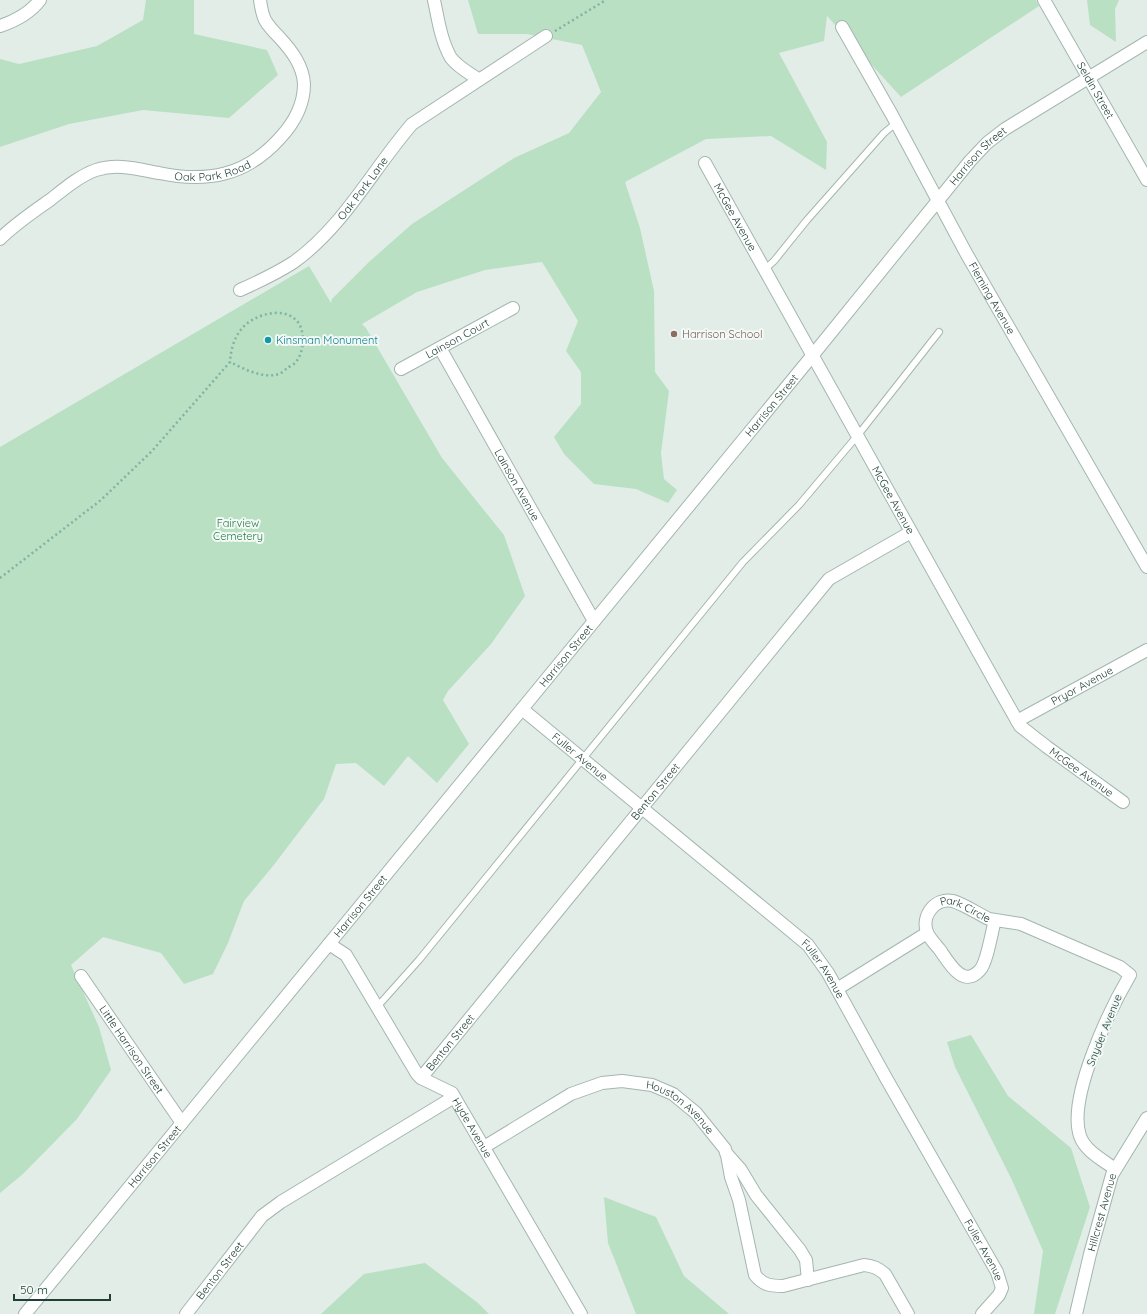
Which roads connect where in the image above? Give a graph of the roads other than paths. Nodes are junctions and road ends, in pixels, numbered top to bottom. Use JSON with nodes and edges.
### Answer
{"nodes":[{"id":1,"x":40,"y":0,"type":"edge"},
{"id":2,"x":260,"y":0,"type":"edge"},
{"id":3,"x":434,"y":0,"type":"edge"},
{"id":4,"x":1044,"y":0,"type":"edge"},
{"id":5,"x":0,"y":26,"type":"edge"},
{"id":6,"x":842,"y":27,"type":"dead end"},
{"id":7,"x":546,"y":36,"type":"road end"},
{"id":8,"x":1147,"y":42,"type":"edge"},
{"id":9,"x":1089,"y":77,"type":"junction"},
{"id":10,"x":478,"y":80,"type":"junction"},
{"id":11,"x":896,"y":123,"type":"junction"},
{"id":12,"x":705,"y":163,"type":"dead end"},
{"id":13,"x":1147,"y":180,"type":"edge"},
{"id":14,"x":938,"y":201,"type":"junction"},
{"id":15,"x":0,"y":239,"type":"edge"},
{"id":16,"x":764,"y":270,"type":"junction"},
{"id":17,"x":240,"y":290,"type":"dead end"},
{"id":18,"x":513,"y":308,"type":"dead end"},
{"id":19,"x":938,"y":332,"type":"dead end"},
{"id":20,"x":440,"y":348,"type":"junction"},
{"id":21,"x":812,"y":356,"type":"junction"},
{"id":22,"x":401,"y":369,"type":"dead end"},
{"id":23,"x":858,"y":435,"type":"junction"},
{"id":24,"x":912,"y":532,"type":"junction"},
{"id":25,"x":1147,"y":567,"type":"edge"},
{"id":26,"x":594,"y":621,"type":"junction"},
{"id":27,"x":1147,"y":650,"type":"edge"},
{"id":28,"x":522,"y":709,"type":"junction"},
{"id":29,"x":1017,"y":720,"type":"junction"},
{"id":30,"x":583,"y":759,"type":"junction"},
{"id":31,"x":1122,"y":802,"type":"dead end"},
{"id":32,"x":642,"y":808,"type":"junction"},
{"id":33,"x":995,"y":920,"type":"junction"},
{"id":34,"x":928,"y":933,"type":"junction"},
{"id":35,"x":329,"y":944,"type":"junction"},
{"id":36,"x":81,"y":976,"type":"dead end"},
{"id":37,"x":838,"y":989,"type":"junction"},
{"id":38,"x":377,"y":1007,"type":"junction"},
{"id":39,"x":421,"y":1078,"type":"junction"},
{"id":40,"x":454,"y":1097,"type":"junction"},
{"id":41,"x":1147,"y":1118,"type":"edge"},
{"id":42,"x":182,"y":1123,"type":"junction"},
{"id":43,"x":484,"y":1147,"type":"junction"},
{"id":44,"x":726,"y":1153,"type":"junction"},
{"id":45,"x":1115,"y":1169,"type":"junction"},
{"id":46,"x":808,"y":1280,"type":"junction"},
{"id":47,"x":24,"y":1314,"type":"edge"},
{"id":48,"x":186,"y":1314,"type":"edge"},
{"id":49,"x":581,"y":1314,"type":"edge"},
{"id":50,"x":908,"y":1314,"type":"edge"},
{"id":51,"x":982,"y":1314,"type":"edge"},
{"id":52,"x":1076,"y":1314,"type":"edge"}],
"edges":[{"from":1,"to":5,"type":"street"},
{"from":2,"to":15,"type":"street","name":"Oak Park Road"},
{"from":3,"to":10,"type":"street"},
{"from":4,"to":9,"type":"street","name":"Seldin Street"},
{"from":6,"to":11,"type":"street","name":"Fleming Avenue"},
{"from":7,"to":10,"type":"street"},
{"from":8,"to":9,"type":"street","name":"Harrison Street"},
{"from":9,"to":13,"type":"street","name":"Seldin Street"},
{"from":9,"to":14,"type":"street","name":"Harrison Street"},
{"from":10,"to":17,"type":"street","name":"Oak Park Lane"},
{"from":11,"to":14,"type":"street","name":"Fleming Avenue"},
{"from":11,"to":16,"type":"lane"},
{"from":12,"to":16,"type":"street","name":"McGee Avenue"},
{"from":14,"to":21,"type":"street","name":"Harrison Street"},
{"from":14,"to":25,"type":"street","name":"Fleming Avenue"},
{"from":16,"to":21,"type":"street","name":"McGee Avenue"},
{"from":18,"to":20,"type":"street","name":"Lainson Court"},
{"from":19,"to":23,"type":"lane"},
{"from":20,"to":22,"type":"street","name":"Lainson Court"},
{"from":20,"to":26,"type":"street","name":"Lainson Avenue"},
{"from":21,"to":23,"type":"street","name":"McGee Avenue"},
{"from":21,"to":26,"type":"street","name":"Harrison Street"},
{"from":23,"to":24,"type":"street","name":"McGee Avenue"},
{"from":23,"to":30,"type":"lane"},
{"from":24,"to":29,"type":"street","name":"McGee Avenue"},
{"from":24,"to":32,"type":"street","name":"Benton Street"},
{"from":26,"to":28,"type":"street","name":"Harrison Street"},
{"from":27,"to":29,"type":"street","name":"Pryor Avenue"},
{"from":28,"to":30,"type":"street","name":"Fuller Avenue"},
{"from":28,"to":35,"type":"street","name":"Harrison Street"},
{"from":29,"to":31,"type":"street","name":"McGee Avenue"},
{"from":30,"to":32,"type":"street","name":"Fuller Avenue"},
{"from":30,"to":38,"type":"lane"},
{"from":32,"to":37,"type":"street","name":"Fuller Avenue"},
{"from":32,"to":39,"type":"street","name":"Benton Street"},
{"from":33,"to":34,"type":"street","name":"Park Circle"},
{"from":33,"to":34,"type":"street","name":"Park Circle"},
{"from":33,"to":45,"type":"street","name":"Snyder Avenue"},
{"from":34,"to":37,"type":"street"},
{"from":35,"to":38,"type":"street","name":"Hyde Avenue"},
{"from":35,"to":42,"type":"street","name":"Harrison Street"},
{"from":36,"to":42,"type":"street","name":"Little Harrison Street"},
{"from":37,"to":51,"type":"street","name":"Fuller Avenue"},
{"from":38,"to":39,"type":"street","name":"Hyde Avenue"},
{"from":39,"to":40,"type":"street","name":"Hyde Avenue"},
{"from":40,"to":43,"type":"street","name":"Hyde Avenue"},
{"from":40,"to":48,"type":"street","name":"Benton Street"},
{"from":41,"to":45,"type":"street","name":"Hillcrest Avenue"},
{"from":42,"to":47,"type":"street","name":"Harrison Street"},
{"from":43,"to":44,"type":"street","name":"Houston Avenue"},
{"from":43,"to":49,"type":"street","name":"Hyde Avenue"},
{"from":44,"to":46,"type":"street","name":"Houston Avenue"},
{"from":44,"to":46,"type":"street"},
{"from":45,"to":52,"type":"street","name":"Hillcrest Avenue"},
{"from":46,"to":50,"type":"street"}]}
